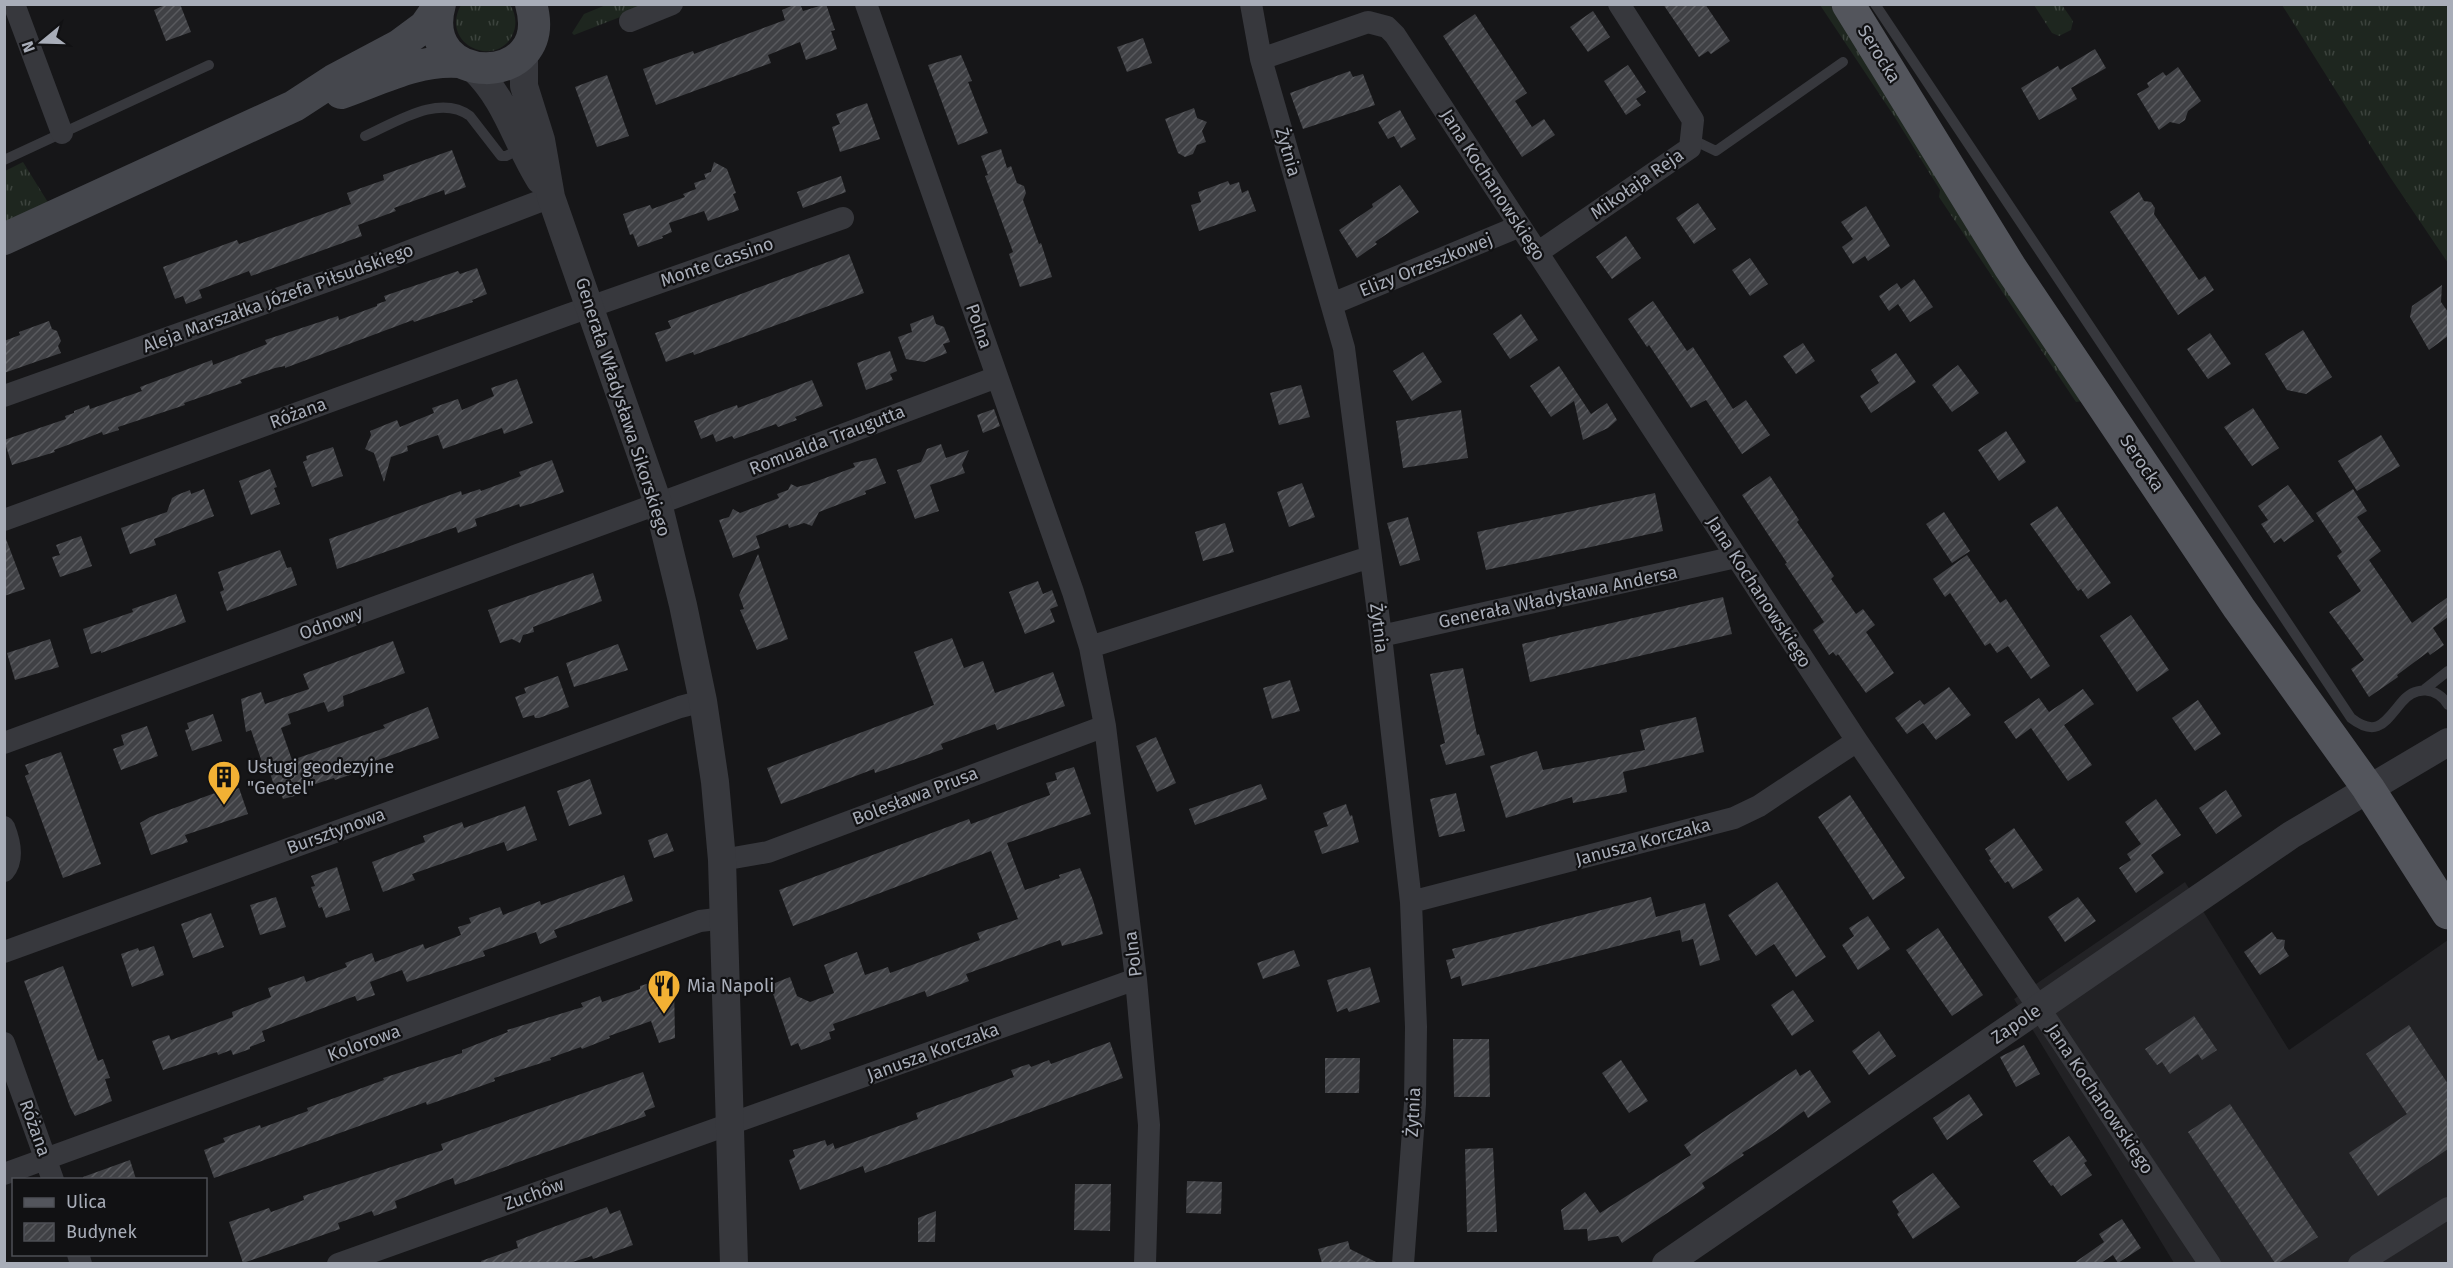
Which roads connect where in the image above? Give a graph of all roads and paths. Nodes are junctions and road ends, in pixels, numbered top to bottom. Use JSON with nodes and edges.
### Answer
{"nodes":[{"id":1,"x":14,"y":4,"type":"edge"},
{"id":2,"x":559,"y":4,"type":"edge"},
{"id":3,"x":672,"y":4,"type":"edge"},
{"id":4,"x":866,"y":4,"type":"edge"},
{"id":5,"x":1251,"y":4,"type":"edge"},
{"id":6,"x":1619,"y":4,"type":"edge"},
{"id":7,"x":1848,"y":4,"type":"edge"},
{"id":8,"x":1875,"y":4,"type":"edge"},
{"id":9,"x":440,"y":5,"type":"edge"},
{"id":10,"x":630,"y":21,"type":"dead end"},
{"id":11,"x":529,"y":28,"type":"edge"},
{"id":12,"x":1261,"y":59,"type":"junction"},
{"id":13,"x":1843,"y":62,"type":"dead end"},
{"id":14,"x":209,"y":65,"type":"dead end"},
{"id":15,"x":466,"y":65,"type":"junction"},
{"id":16,"x":294,"y":106,"type":"junction"},
{"id":17,"x":62,"y":133,"type":"junction"},
{"id":18,"x":365,"y":136,"type":"dead end"},
{"id":19,"x":1691,"y":139,"type":"junction"},
{"id":20,"x":522,"y":148,"type":"junction"},
{"id":21,"x":4,"y":160,"type":"edge"},
{"id":22,"x":551,"y":197,"type":"junction"},
{"id":23,"x":843,"y":218,"type":"dead end"},
{"id":24,"x":1520,"y":226,"type":"junction"},
{"id":25,"x":4,"y":239,"type":"edge"},
{"id":26,"x":1537,"y":253,"type":"junction"},
{"id":27,"x":1332,"y":304,"type":"junction"},
{"id":28,"x":590,"y":307,"type":"junction"},
{"id":29,"x":997,"y":377,"type":"junction"},
{"id":30,"x":4,"y":396,"type":"edge"},
{"id":31,"x":658,"y":503,"type":"junction"},
{"id":32,"x":4,"y":520,"type":"edge"},
{"id":33,"x":1370,"y":557,"type":"junction"},
{"id":34,"x":1736,"y":558,"type":"junction"},
{"id":35,"x":1381,"y":636,"type":"junction"},
{"id":36,"x":1090,"y":647,"type":"junction"},
{"id":37,"x":2448,"y":671,"type":"edge"},
{"id":38,"x":2425,"y":689,"type":"junction"},
{"id":39,"x":703,"y":701,"type":"junction"},
{"id":40,"x":2448,"y":705,"type":"edge"},
{"id":41,"x":1105,"y":726,"type":"junction"},
{"id":42,"x":1857,"y":741,"type":"junction"},
{"id":43,"x":2448,"y":742,"type":"edge"},
{"id":44,"x":4,"y":743,"type":"edge"},
{"id":45,"x":2368,"y":788,"type":"junction"},
{"id":46,"x":4,"y":827,"type":"edge"},
{"id":47,"x":722,"y":860,"type":"junction"},
{"id":48,"x":4,"y":871,"type":"edge"},
{"id":49,"x":1411,"y":902,"type":"junction"},
{"id":50,"x":2448,"y":913,"type":"edge"},
{"id":51,"x":725,"y":918,"type":"junction"},
{"id":52,"x":4,"y":952,"type":"edge"},
{"id":53,"x":1136,"y":979,"type":"junction"},
{"id":54,"x":2039,"y":1008,"type":"junction"},
{"id":55,"x":4,"y":1043,"type":"edge"},
{"id":56,"x":730,"y":1125,"type":"junction"},
{"id":57,"x":49,"y":1169,"type":"edge"},
{"id":58,"x":4,"y":1174,"type":"edge"},
{"id":59,"x":2448,"y":1208,"type":"edge"},
{"id":60,"x":338,"y":1263,"type":"edge"},
{"id":61,"x":734,"y":1263,"type":"edge"},
{"id":62,"x":1145,"y":1263,"type":"edge"},
{"id":63,"x":1403,"y":1263,"type":"edge"},
{"id":64,"x":1666,"y":1263,"type":"edge"},
{"id":65,"x":2210,"y":1263,"type":"edge"},
{"id":66,"x":2359,"y":1263,"type":"edge"}],
"edges":[{"from":1,"to":17,"type":"street"},
{"from":2,"to":11,"type":"main road"},
{"from":3,"to":10,"type":"street"},
{"from":4,"to":29,"type":"street","name":"Polna"},
{"from":5,"to":12,"type":"street","name":"Żytnia"},
{"from":6,"to":19,"type":"street","name":"Mikołaja Reja"},
{"from":7,"to":45,"type":"main road","name":"Serocka"},
{"from":8,"to":38,"type":"lane"},
{"from":9,"to":15,"type":"main road"},
{"from":9,"to":16,"type":"main road"},
{"from":11,"to":15,"type":"main road"},
{"from":11,"to":22,"type":"street","name":"Generała Władysława Sikorskiego"},
{"from":12,"to":24,"type":"street","name":"Jana Kochanowskiego"},
{"from":12,"to":27,"type":"street","name":"Żytnia"},
{"from":13,"to":19,"type":"lane"},
{"from":14,"to":17,"type":"lane"},
{"from":15,"to":16,"type":"main road"},
{"from":15,"to":20,"type":"street","name":"Generała Władysława Sikorskiego"},
{"from":16,"to":25,"type":"main road"},
{"from":17,"to":21,"type":"lane"},
{"from":18,"to":20,"type":"lane"},
{"from":19,"to":26,"type":"street","name":"Mikołaja Reja"},
{"from":20,"to":22,"type":"street","name":"Generała Władysława Sikorskiego"},
{"from":22,"to":28,"type":"street","name":"Generała Władysława Sikorskiego"},
{"from":22,"to":30,"type":"street","name":"Aleja Marszałka Józefa Piłsudskiego"},
{"from":23,"to":28,"type":"street","name":"Monte Cassino"},
{"from":24,"to":26,"type":"street","name":"Jana Kochanowskiego"},
{"from":24,"to":27,"type":"street","name":"Elizy Orzeszkowej"},
{"from":26,"to":34,"type":"street","name":"Jana Kochanowskiego"},
{"from":27,"to":33,"type":"street","name":"Żytnia"},
{"from":28,"to":31,"type":"street","name":"Generała Władysława Sikorskiego"},
{"from":28,"to":32,"type":"street","name":"Różana"},
{"from":29,"to":31,"type":"street","name":"Romualda Traugutta"},
{"from":29,"to":36,"type":"street","name":"Polna"},
{"from":31,"to":39,"type":"street","name":"Generała Władysława Sikorskiego"},
{"from":31,"to":44,"type":"street","name":"Odnowy"},
{"from":33,"to":35,"type":"street","name":"Żytnia"},
{"from":33,"to":36,"type":"street"},
{"from":34,"to":35,"type":"street","name":"Generała Władysława Andersa"},
{"from":34,"to":42,"type":"street","name":"Jana Kochanowskiego"},
{"from":35,"to":49,"type":"street","name":"Żytnia"},
{"from":36,"to":41,"type":"street","name":"Polna"},
{"from":37,"to":38,"type":"lane"},
{"from":38,"to":40,"type":"lane"},
{"from":39,"to":47,"type":"street","name":"Generała Władysława Sikorskiego"},
{"from":39,"to":52,"type":"street","name":"Bursztynowa"},
{"from":41,"to":47,"type":"street","name":"Bolesława Prusa"},
{"from":41,"to":53,"type":"street","name":"Polna"},
{"from":42,"to":49,"type":"street","name":"Janusza Korczaka"},
{"from":42,"to":54,"type":"street","name":"Jana Kochanowskiego"},
{"from":43,"to":45,"type":"street","name":"Zapole"},
{"from":45,"to":50,"type":"main road","name":"Serocka"},
{"from":45,"to":54,"type":"street","name":"Zapole"},
{"from":46,"to":48,"type":"street"},
{"from":47,"to":51,"type":"street","name":"Generała Władysława Sikorskiego"},
{"from":49,"to":63,"type":"street","name":"Żytnia"},
{"from":51,"to":56,"type":"street","name":"Generała Władysława Sikorskiego"},
{"from":51,"to":57,"type":"street","name":"Kolorowa"},
{"from":53,"to":56,"type":"street","name":"Janusza Korczaka"},
{"from":53,"to":62,"type":"street","name":"Polna"},
{"from":54,"to":64,"type":"street","name":"Zapole"},
{"from":54,"to":65,"type":"street","name":"Jana Kochanowskiego"},
{"from":55,"to":57,"type":"street","name":"Różana"},
{"from":56,"to":60,"type":"street","name":"Zuchów"},
{"from":56,"to":61,"type":"street","name":"Generała Władysława Sikorskiego"},
{"from":57,"to":58,"type":"street","name":"Kolorowa"},
{"from":59,"to":66,"type":"street"}]}
